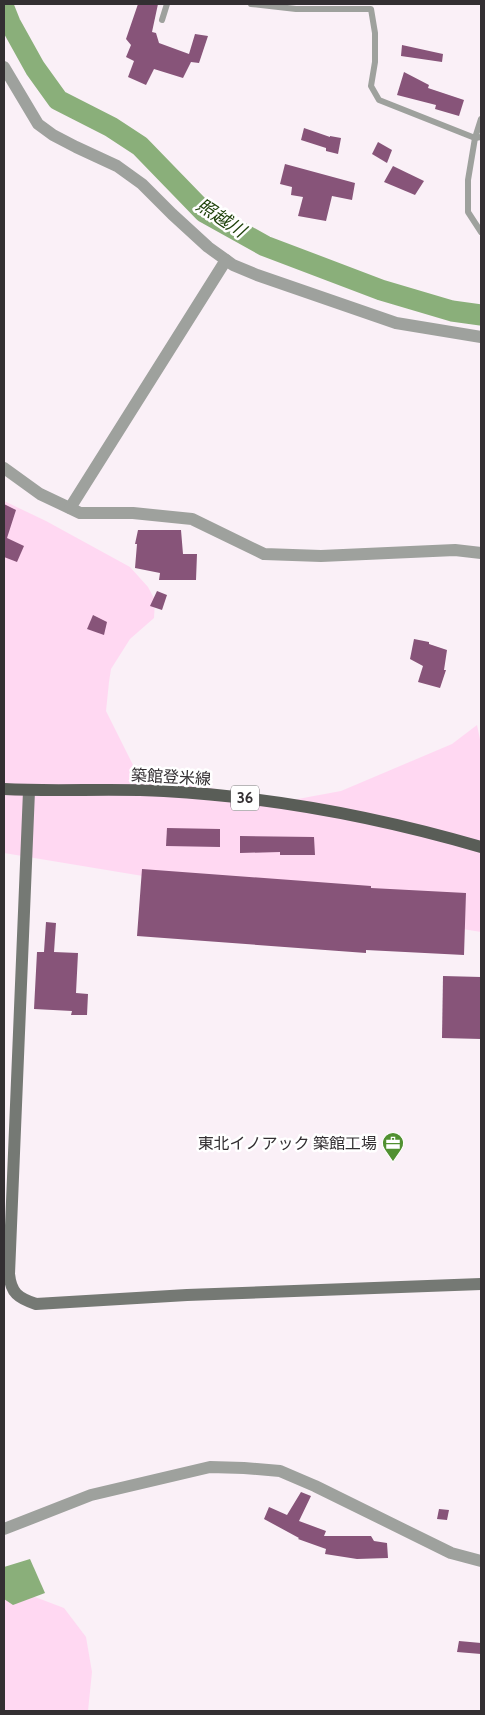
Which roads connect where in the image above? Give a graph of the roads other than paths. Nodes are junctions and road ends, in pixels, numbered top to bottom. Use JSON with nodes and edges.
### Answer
{"nodes":[{"id":1,"x":166,"y":4,"type":"edge"},
{"id":2,"x":251,"y":4,"type":"edge"},
{"id":3,"x":162,"y":20,"type":"dead end"},
{"id":4,"x":4,"y":67,"type":"edge"},
{"id":5,"x":481,"y":118,"type":"edge"},
{"id":6,"x":478,"y":138,"type":"edge"},
{"id":7,"x":481,"y":232,"type":"edge"},
{"id":8,"x":226,"y":260,"type":"junction"},
{"id":9,"x":481,"y":337,"type":"edge"},
{"id":10,"x":4,"y":468,"type":"edge"},
{"id":11,"x":70,"y":508,"type":"junction"},
{"id":12,"x":481,"y":553,"type":"edge"},
{"id":13,"x":4,"y":789,"type":"edge"},
{"id":14,"x":29,"y":791,"type":"junction"},
{"id":15,"x":481,"y":847,"type":"edge"},
{"id":16,"x":481,"y":1284,"type":"edge"},
{"id":17,"x":4,"y":1530,"type":"edge"},
{"id":18,"x":481,"y":1561,"type":"edge"}],
"edges":[{"from":1,"to":3,"type":"lane"},
{"from":2,"to":6,"type":"lane"},
{"from":4,"to":8,"type":"street"},
{"from":5,"to":6,"type":"lane"},
{"from":6,"to":7,"type":"lane"},
{"from":8,"to":9,"type":"street"},
{"from":8,"to":11,"type":"street"},
{"from":10,"to":11,"type":"street"},
{"from":11,"to":12,"type":"street"},
{"from":13,"to":14,"type":"main road","name":"築館登米線","number":"36"},
{"from":14,"to":15,"type":"main road","name":"築館登米線","number":"36"},
{"from":14,"to":16,"type":"street"},
{"from":17,"to":18,"type":"street"}]}
